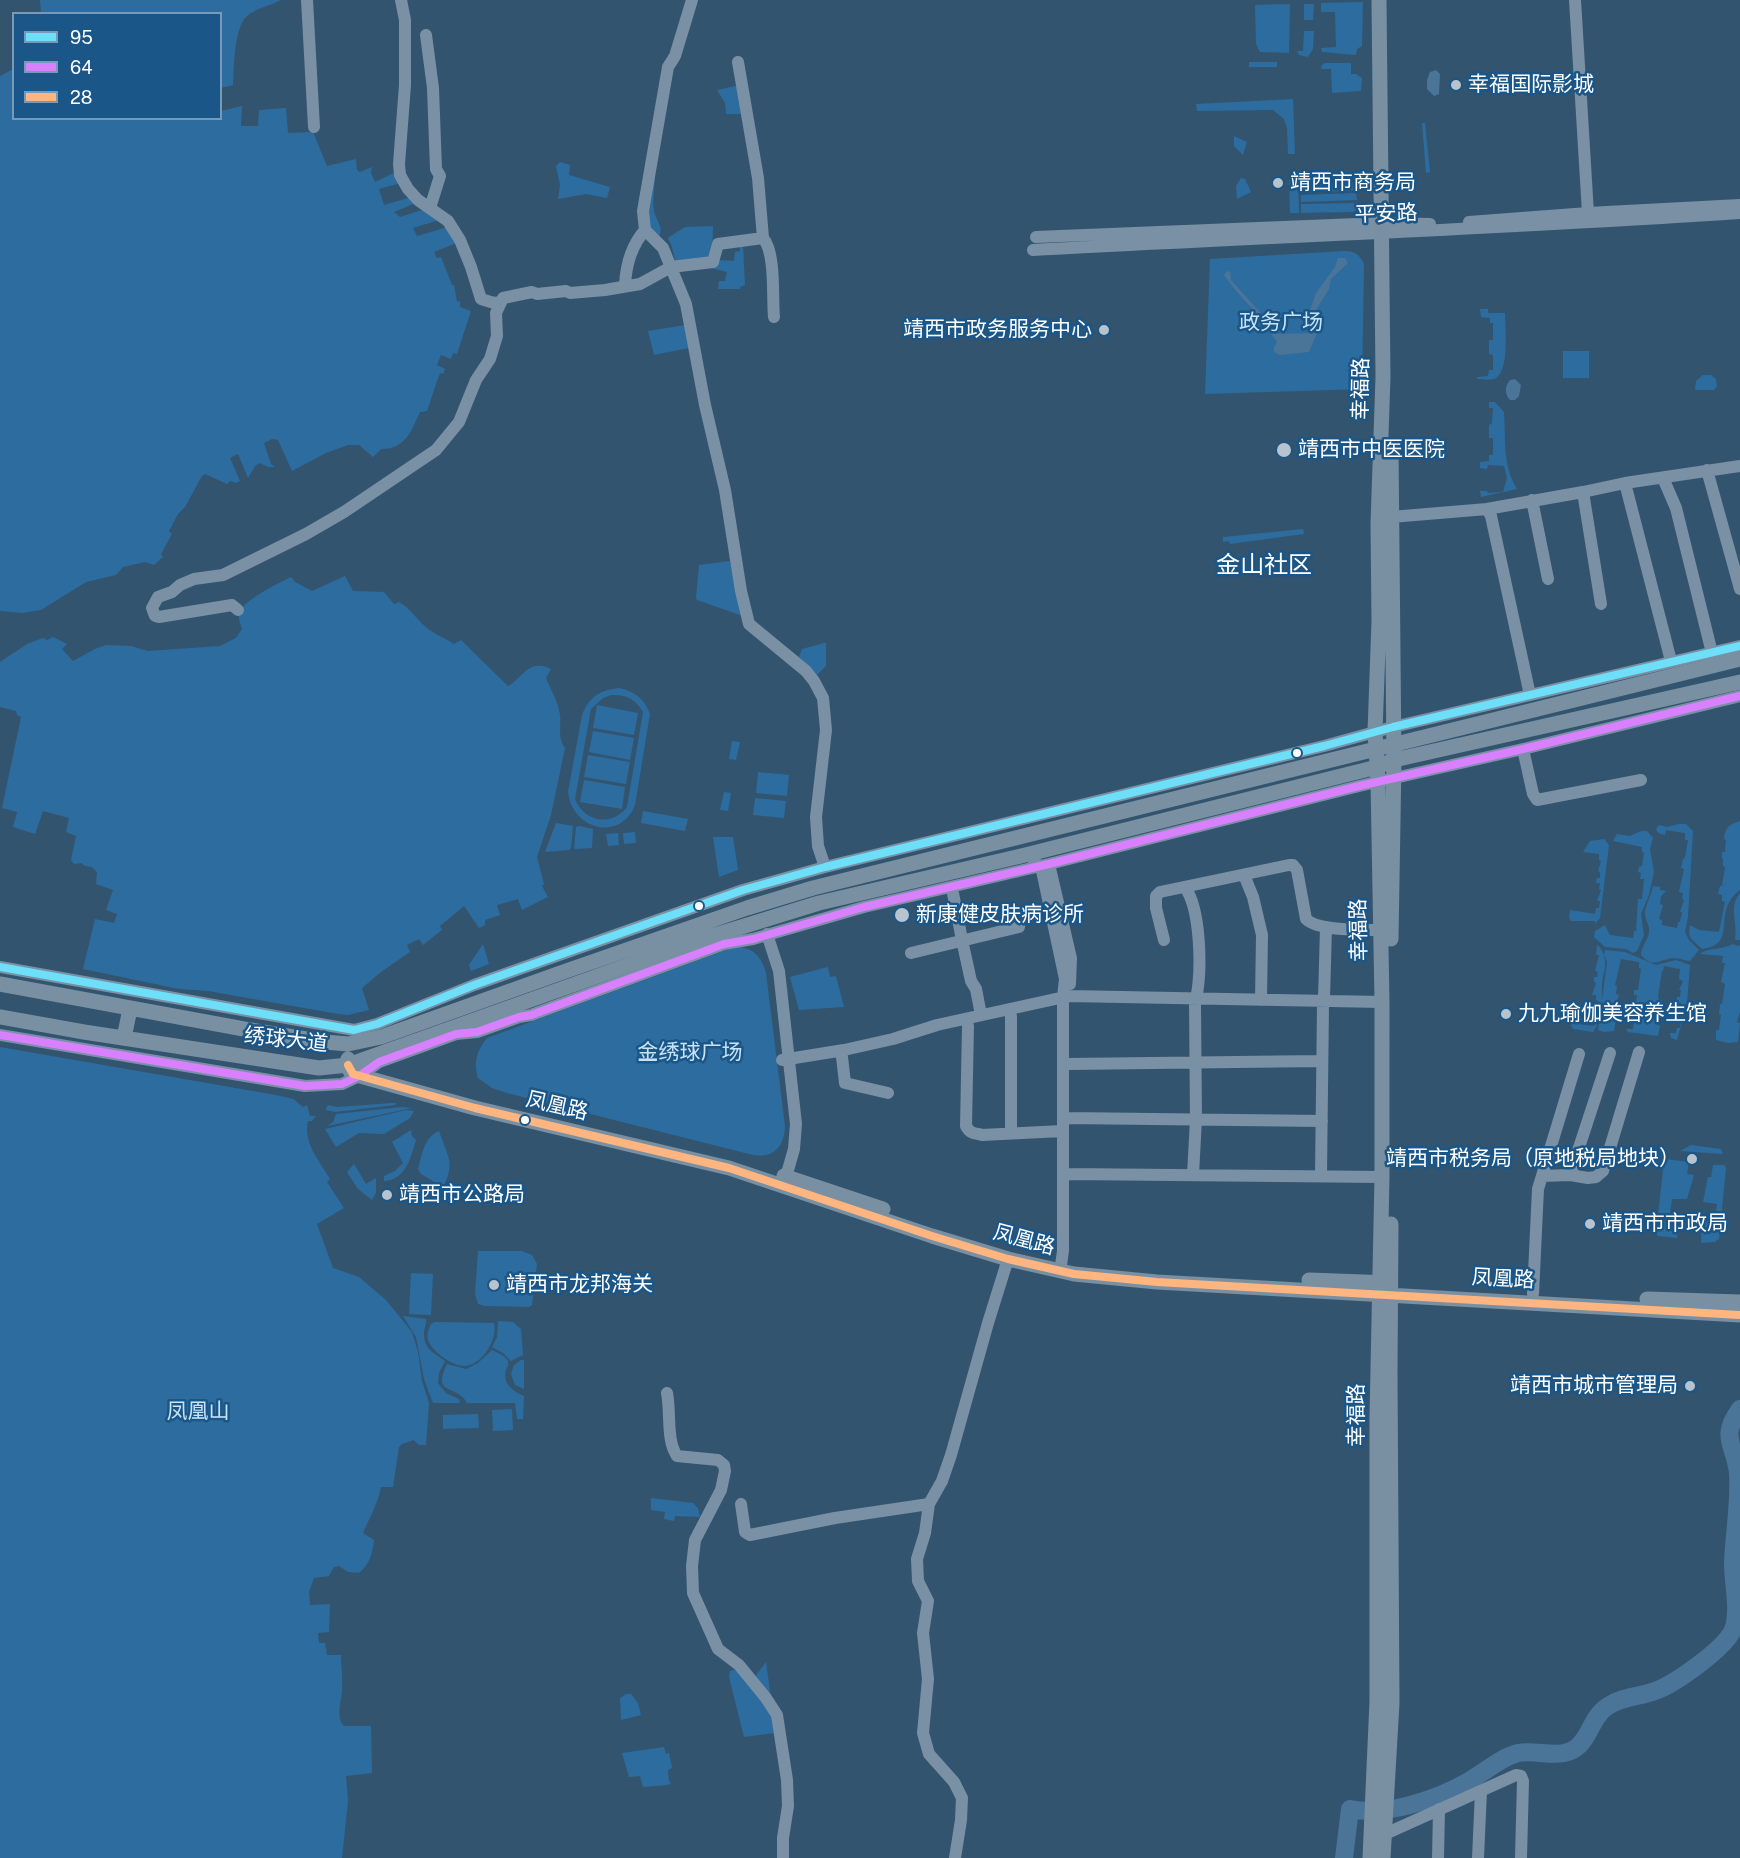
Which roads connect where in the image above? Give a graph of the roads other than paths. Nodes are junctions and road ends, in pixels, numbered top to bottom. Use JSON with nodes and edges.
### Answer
{"nodes":[{"id":1,"x":307,"y":0,"type":"edge"},
{"id":2,"x":401,"y":0,"type":"edge"},
{"id":3,"x":692,"y":0,"type":"edge"},
{"id":4,"x":1379,"y":0,"type":"edge"},
{"id":5,"x":1390,"y":0,"type":"edge"},
{"id":6,"x":1575,"y":0,"type":"edge"},
{"id":7,"x":426,"y":35,"type":"dead end"},
{"id":8,"x":738,"y":63,"type":"dead end"},
{"id":9,"x":314,"y":127,"type":"dead end"},
{"id":10,"x":1740,"y":205,"type":"edge"},
{"id":11,"x":430,"y":208,"type":"junction"},
{"id":12,"x":1588,"y":213,"type":"junction"},
{"id":13,"x":1740,"y":213,"type":"edge"},
{"id":14,"x":1387,"y":228,"type":"junction"},
{"id":15,"x":645,"y":230,"type":"junction"},
{"id":16,"x":1036,"y":237,"type":"dead end"},
{"id":17,"x":763,"y":238,"type":"junction"},
{"id":18,"x":1033,"y":250,"type":"dead end"},
{"id":19,"x":671,"y":267,"type":"junction"},
{"id":20,"x":625,"y":285,"type":"junction"},
{"id":21,"x":501,"y":302,"type":"junction"},
{"id":22,"x":774,"y":317,"type":"dead end"},
{"id":23,"x":1740,"y":466,"type":"edge"},
{"id":24,"x":1707,"y":470,"type":"junction"},
{"id":25,"x":1663,"y":478,"type":"junction"},
{"id":26,"x":1625,"y":483,"type":"junction"},
{"id":27,"x":1583,"y":492,"type":"junction"},
{"id":28,"x":1532,"y":500,"type":"junction"},
{"id":29,"x":1487,"y":509,"type":"junction"},
{"id":30,"x":1391,"y":517,"type":"junction"},
{"id":31,"x":1548,"y":579,"type":"dead end"},
{"id":32,"x":1740,"y":589,"type":"edge"},
{"id":33,"x":1601,"y":604,"type":"dead end"},
{"id":34,"x":238,"y":610,"type":"dead end"},
{"id":35,"x":1740,"y":646,"type":"edge"},
{"id":36,"x":1712,"y":653,"type":"junction"},
{"id":37,"x":1740,"y":659,"type":"edge"},
{"id":38,"x":1671,"y":661,"type":"junction"},
{"id":39,"x":1740,"y":682,"type":"edge"},
{"id":40,"x":1688,"y":694,"type":"junction"},
{"id":41,"x":1526,"y":696,"type":"junction"},
{"id":42,"x":1740,"y":696,"type":"edge"},
{"id":43,"x":1710,"y":703,"type":"junction"},
{"id":44,"x":1545,"y":706,"type":"junction"},
{"id":45,"x":1393,"y":727,"type":"junction"},
{"id":46,"x":1375,"y":732,"type":"junction"},
{"id":47,"x":1514,"y":733,"type":"junction"},
{"id":48,"x":1336,"y":742,"type":"junction"},
{"id":49,"x":1394,"y":744,"type":"junction"},
{"id":50,"x":1542,"y":744,"type":"junction"},
{"id":51,"x":1375,"y":749,"type":"junction"},
{"id":52,"x":1523,"y":749,"type":"junction"},
{"id":53,"x":1351,"y":755,"type":"junction"},
{"id":54,"x":1394,"y":760,"type":"junction"},
{"id":55,"x":1218,"y":771,"type":"junction"},
{"id":56,"x":1383,"y":776,"type":"junction"},
{"id":57,"x":1641,"y":780,"type":"dead end"},
{"id":58,"x":1237,"y":783,"type":"junction"},
{"id":59,"x":1115,"y":796,"type":"junction"},
{"id":60,"x":1218,"y":806,"type":"junction"},
{"id":61,"x":1129,"y":810,"type":"junction"},
{"id":62,"x":1243,"y":816,"type":"junction"},
{"id":63,"x":1128,"y":828,"type":"junction"},
{"id":64,"x":955,"y":835,"type":"junction"},
{"id":65,"x":1146,"y":839,"type":"junction"},
{"id":66,"x":973,"y":848,"type":"junction"},
{"id":67,"x":1021,"y":856,"type":"junction"},
{"id":68,"x":1045,"y":865,"type":"junction"},
{"id":69,"x":825,"y":867,"type":"junction"},
{"id":70,"x":941,"y":874,"type":"junction"},
{"id":71,"x":1244,"y":875,"type":"junction"},
{"id":72,"x":958,"y":886,"type":"junction"},
{"id":73,"x":1185,"y":887,"type":"junction"},
{"id":74,"x":867,"y":891,"type":"junction"},
{"id":75,"x":892,"y":901,"type":"junction"},
{"id":76,"x":1019,"y":927,"type":"dead end"},
{"id":77,"x":1326,"y":927,"type":"junction"},
{"id":78,"x":1381,"y":930,"type":"junction"},
{"id":79,"x":763,"y":936,"type":"junction"},
{"id":80,"x":962,"y":940,"type":"junction"},
{"id":81,"x":1164,"y":940,"type":"dead end"},
{"id":82,"x":586,"y":947,"type":"junction"},
{"id":83,"x":911,"y":953,"type":"dead end"},
{"id":84,"x":608,"y":957,"type":"junction"},
{"id":85,"x":5,"y":967,"type":"edge"},
{"id":86,"x":52,"y":976,"type":"junction"},
{"id":87,"x":7,"y":985,"type":"edge"},
{"id":88,"x":53,"y":993,"type":"junction"},
{"id":89,"x":1066,"y":1000,"type":"junction"},
{"id":90,"x":1261,"y":1000,"type":"junction"},
{"id":91,"x":1195,"y":1001,"type":"junction"},
{"id":92,"x":1323,"y":1002,"type":"junction"},
{"id":93,"x":1382,"y":1004,"type":"junction"},
{"id":94,"x":130,"y":1009,"type":"junction"},
{"id":95,"x":981,"y":1016,"type":"junction"},
{"id":96,"x":1011,"y":1016,"type":"junction"},
{"id":97,"x":0,"y":1017,"type":"edge"},
{"id":98,"x":968,"y":1026,"type":"junction"},
{"id":99,"x":84,"y":1032,"type":"junction"},
{"id":100,"x":0,"y":1035,"type":"edge"},
{"id":101,"x":124,"y":1038,"type":"junction"},
{"id":102,"x":355,"y":1043,"type":"junction"},
{"id":103,"x":1639,"y":1052,"type":"dead end"},
{"id":104,"x":1610,"y":1053,"type":"dead end"},
{"id":105,"x":114,"y":1054,"type":"junction"},
{"id":106,"x":1579,"y":1054,"type":"dead end"},
{"id":107,"x":842,"y":1057,"type":"junction"},
{"id":108,"x":1321,"y":1061,"type":"junction"},
{"id":109,"x":785,"y":1063,"type":"junction"},
{"id":110,"x":1068,"y":1064,"type":"junction"},
{"id":111,"x":1196,"y":1064,"type":"junction"},
{"id":112,"x":358,"y":1068,"type":"junction"},
{"id":113,"x":888,"y":1093,"type":"dead end"},
{"id":114,"x":1068,"y":1118,"type":"junction"},
{"id":115,"x":1196,"y":1119,"type":"junction"},
{"id":116,"x":1322,"y":1121,"type":"junction"},
{"id":117,"x":1062,"y":1131,"type":"junction"},
{"id":118,"x":1011,"y":1133,"type":"junction"},
{"id":119,"x":1068,"y":1174,"type":"junction"},
{"id":120,"x":1193,"y":1176,"type":"junction"},
{"id":121,"x":1321,"y":1176,"type":"junction"},
{"id":122,"x":1542,"y":1176,"type":"junction"},
{"id":123,"x":1570,"y":1176,"type":"junction"},
{"id":124,"x":1382,"y":1177,"type":"junction"},
{"id":125,"x":782,"y":1180,"type":"junction"},
{"id":126,"x":1008,"y":1259,"type":"junction"},
{"id":127,"x":1065,"y":1269,"type":"junction"},
{"id":128,"x":1386,"y":1288,"type":"junction"},
{"id":129,"x":1533,"y":1294,"type":"junction"},
{"id":130,"x":1740,"y":1302,"type":"edge"},
{"id":131,"x":1740,"y":1315,"type":"edge"},
{"id":132,"x":667,"y":1393,"type":"dead end"},
{"id":133,"x":741,"y":1504,"type":"dead end"},
{"id":134,"x":929,"y":1504,"type":"junction"},
{"id":135,"x":1480,"y":1791,"type":"junction"},
{"id":136,"x":1439,"y":1809,"type":"junction"},
{"id":137,"x":1381,"y":1824,"type":"junction"},
{"id":138,"x":783,"y":1858,"type":"edge"},
{"id":139,"x":955,"y":1858,"type":"edge"},
{"id":140,"x":1370,"y":1858,"type":"edge"},
{"id":141,"x":1383,"y":1858,"type":"edge"},
{"id":142,"x":1438,"y":1858,"type":"edge"},
{"id":143,"x":1478,"y":1858,"type":"edge"},
{"id":144,"x":1521,"y":1858,"type":"edge"}],
"edges":[{"from":1,"to":9,"type":"street"},
{"from":2,"to":11,"type":"street"},
{"from":3,"to":15,"type":"street"},
{"from":4,"to":14,"type":"main road","name":"幸福路"},
{"from":5,"to":14,"type":"main road","name":"幸福路"},
{"from":6,"to":12,"type":"street"},
{"from":7,"to":11,"type":"street"},
{"from":8,"to":17,"type":"street"},
{"from":10,"to":12,"type":"street","name":"平安路"},
{"from":11,"to":21,"type":"street"},
{"from":12,"to":14,"type":"street","name":"平安路"},
{"from":13,"to":14,"type":"street","name":"平安路"},
{"from":14,"to":16,"type":"street","name":"平安路"},
{"from":14,"to":18,"type":"street","name":"平安路"},
{"from":14,"to":30,"type":"main road","name":"幸福路"},
{"from":14,"to":46,"type":"main road","name":"幸福路"},
{"from":15,"to":19,"type":"street"},
{"from":15,"to":20,"type":"street"},
{"from":17,"to":19,"type":"street"},
{"from":17,"to":22,"type":"street"},
{"from":19,"to":20,"type":"street"},
{"from":19,"to":69,"type":"street"},
{"from":20,"to":21,"type":"street"},
{"from":21,"to":34,"type":"street"},
{"from":23,"to":24,"type":"street"},
{"from":24,"to":25,"type":"street"},
{"from":24,"to":32,"type":"street"},
{"from":25,"to":26,"type":"street"},
{"from":25,"to":36,"type":"street"},
{"from":26,"to":27,"type":"street"},
{"from":26,"to":38,"type":"street"},
{"from":27,"to":28,"type":"street"},
{"from":27,"to":33,"type":"street"},
{"from":28,"to":29,"type":"street"},
{"from":28,"to":31,"type":"street"},
{"from":29,"to":30,"type":"street"},
{"from":29,"to":41,"type":"street"},
{"from":30,"to":45,"type":"main road","name":"幸福路"},
{"from":35,"to":36,"type":"street"},
{"from":36,"to":38,"type":"street"},
{"from":37,"to":44,"type":"main road","name":"绣球大道"},
{"from":38,"to":41,"type":"street"},
{"from":39,"to":40,"type":"main road","name":"绣球大道"},
{"from":40,"to":43,"type":"street"},
{"from":40,"to":47,"type":"main road","name":"绣球大道"},
{"from":41,"to":44,"type":"street"},
{"from":41,"to":45,"type":"street"},
{"from":42,"to":43,"type":"street"},
{"from":43,"to":50,"type":"street"},
{"from":44,"to":49,"type":"main road","name":"绣球大道"},
{"from":45,"to":46,"type":"street"},
{"from":45,"to":49,"type":"main road","name":"幸福路"},
{"from":46,"to":48,"type":"street"},
{"from":46,"to":51,"type":"main road","name":"幸福路"},
{"from":47,"to":50,"type":"street"},
{"from":47,"to":54,"type":"main road","name":"绣球大道"},
{"from":48,"to":53,"type":"street"},
{"from":48,"to":55,"type":"street"},
{"from":49,"to":51,"type":"main road","name":"绣球大道"},
{"from":49,"to":54,"type":"main road","name":"幸福路"},
{"from":50,"to":52,"type":"street"},
{"from":51,"to":53,"type":"main road","name":"绣球大道"},
{"from":51,"to":56,"type":"main road","name":"幸福路"},
{"from":52,"to":56,"type":"street"},
{"from":52,"to":57,"type":"street"},
{"from":53,"to":58,"type":"main road","name":"绣球大道"},
{"from":54,"to":56,"type":"main road","name":"绣球大道"},
{"from":55,"to":58,"type":"street"},
{"from":55,"to":59,"type":"street"},
{"from":56,"to":60,"type":"main road","name":"绣球大道"},
{"from":56,"to":62,"type":"street"},
{"from":56,"to":78,"type":"main road","name":"幸福路"},
{"from":56,"to":128,"type":"main road","name":"幸福路"},
{"from":58,"to":61,"type":"main road","name":"绣球大道"},
{"from":59,"to":61,"type":"street"},
{"from":59,"to":64,"type":"street"},
{"from":60,"to":62,"type":"street"},
{"from":60,"to":63,"type":"main road","name":"绣球大道"},
{"from":61,"to":66,"type":"main road","name":"绣球大道"},
{"from":62,"to":65,"type":"street"},
{"from":63,"to":65,"type":"street"},
{"from":63,"to":67,"type":"main road","name":"绣球大道"},
{"from":64,"to":66,"type":"street"},
{"from":64,"to":69,"type":"street"},
{"from":65,"to":68,"type":"street"},
{"from":66,"to":84,"type":"main road","name":"绣球大道"},
{"from":67,"to":68,"type":"street"},
{"from":67,"to":70,"type":"main road","name":"绣球大道"},
{"from":68,"to":72,"type":"street"},
{"from":68,"to":89,"type":"street"},
{"from":69,"to":82,"type":"street"},
{"from":70,"to":72,"type":"street"},
{"from":70,"to":74,"type":"main road","name":"绣球大道"},
{"from":71,"to":73,"type":"street"},
{"from":71,"to":77,"type":"street"},
{"from":71,"to":90,"type":"street"},
{"from":72,"to":75,"type":"street"},
{"from":72,"to":80,"type":"street"},
{"from":73,"to":81,"type":"street"},
{"from":73,"to":91,"type":"street"},
{"from":74,"to":75,"type":"street"},
{"from":74,"to":112,"type":"main road","name":"绣球大道"},
{"from":75,"to":79,"type":"street"},
{"from":76,"to":80,"type":"street"},
{"from":77,"to":78,"type":"street"},
{"from":77,"to":92,"type":"street"},
{"from":78,"to":93,"type":"main road","name":"幸福路"},
{"from":79,"to":109,"type":"street"},
{"from":79,"to":112,"type":"street"},
{"from":80,"to":83,"type":"street"},
{"from":80,"to":95,"type":"street"},
{"from":82,"to":84,"type":"street"},
{"from":82,"to":86,"type":"street"},
{"from":84,"to":102,"type":"main road","name":"绣球大道"},
{"from":85,"to":86,"type":"street"},
{"from":85,"to":87,"type":"street"},
{"from":86,"to":88,"type":"street"},
{"from":87,"to":88,"type":"main road","name":"绣球大道"},
{"from":88,"to":94,"type":"main road","name":"绣球大道"},
{"from":89,"to":91,"type":"street"},
{"from":89,"to":95,"type":"street"},
{"from":89,"to":96,"type":"street"},
{"from":89,"to":110,"type":"street"},
{"from":89,"to":117,"type":"street"},
{"from":90,"to":91,"type":"street"},
{"from":90,"to":92,"type":"street"},
{"from":91,"to":92,"type":"street"},
{"from":91,"to":111,"type":"street"},
{"from":92,"to":93,"type":"street"},
{"from":92,"to":108,"type":"street"},
{"from":93,"to":124,"type":"main road","name":"幸福路"},
{"from":94,"to":101,"type":"main road"},
{"from":94,"to":102,"type":"main road","name":"绣球大道"},
{"from":95,"to":109,"type":"street"},
{"from":96,"to":98,"type":"street"},
{"from":96,"to":118,"type":"street"},
{"from":97,"to":99,"type":"main road","name":"绣球大道"},
{"from":98,"to":107,"type":"street"},
{"from":98,"to":118,"type":"street"},
{"from":99,"to":101,"type":"main road","name":"绣球大道"},
{"from":99,"to":105,"type":"street"},
{"from":100,"to":105,"type":"street"},
{"from":101,"to":112,"type":"main road","name":"绣球大道"},
{"from":102,"to":112,"type":"main road"},
{"from":103,"to":123,"type":"street"},
{"from":104,"to":123,"type":"street"},
{"from":105,"to":112,"type":"street"},
{"from":106,"to":122,"type":"street"},
{"from":107,"to":109,"type":"street"},
{"from":107,"to":113,"type":"street"},
{"from":108,"to":111,"type":"street"},
{"from":108,"to":116,"type":"street"},
{"from":109,"to":125,"type":"street"},
{"from":110,"to":111,"type":"street"},
{"from":110,"to":114,"type":"street"},
{"from":111,"to":115,"type":"street"},
{"from":112,"to":125,"type":"main road","name":"凤凰路"},
{"from":114,"to":115,"type":"street"},
{"from":114,"to":119,"type":"street"},
{"from":115,"to":116,"type":"street"},
{"from":115,"to":120,"type":"street"},
{"from":116,"to":121,"type":"street"},
{"from":117,"to":118,"type":"street"},
{"from":117,"to":127,"type":"street"},
{"from":119,"to":120,"type":"street"},
{"from":119,"to":127,"type":"street"},
{"from":120,"to":121,"type":"street"},
{"from":121,"to":124,"type":"street"},
{"from":122,"to":123,"type":"street"},
{"from":122,"to":129,"type":"street"},
{"from":124,"to":128,"type":"main road","name":"幸福路"},
{"from":125,"to":126,"type":"main road","name":"凤凰路"},
{"from":125,"to":127,"type":"main road","name":"凤凰路"},
{"from":126,"to":127,"type":"main road","name":"凤凰路"},
{"from":126,"to":134,"type":"street"},
{"from":127,"to":128,"type":"main road","name":"凤凰路"},
{"from":128,"to":129,"type":"main road","name":"凤凰路"},
{"from":128,"to":131,"type":"main road","name":"凤凰路"},
{"from":128,"to":137,"type":"main road","name":"幸福路"},
{"from":129,"to":130,"type":"main road","name":"凤凰路"},
{"from":132,"to":138,"type":"street"},
{"from":133,"to":134,"type":"street"},
{"from":134,"to":139,"type":"street"},
{"from":135,"to":136,"type":"street"},
{"from":135,"to":143,"type":"street"},
{"from":135,"to":144,"type":"street"},
{"from":136,"to":137,"type":"street"},
{"from":136,"to":142,"type":"street"},
{"from":137,"to":140,"type":"main road","name":"幸福路"},
{"from":137,"to":141,"type":"main road","name":"幸福路"}]}
